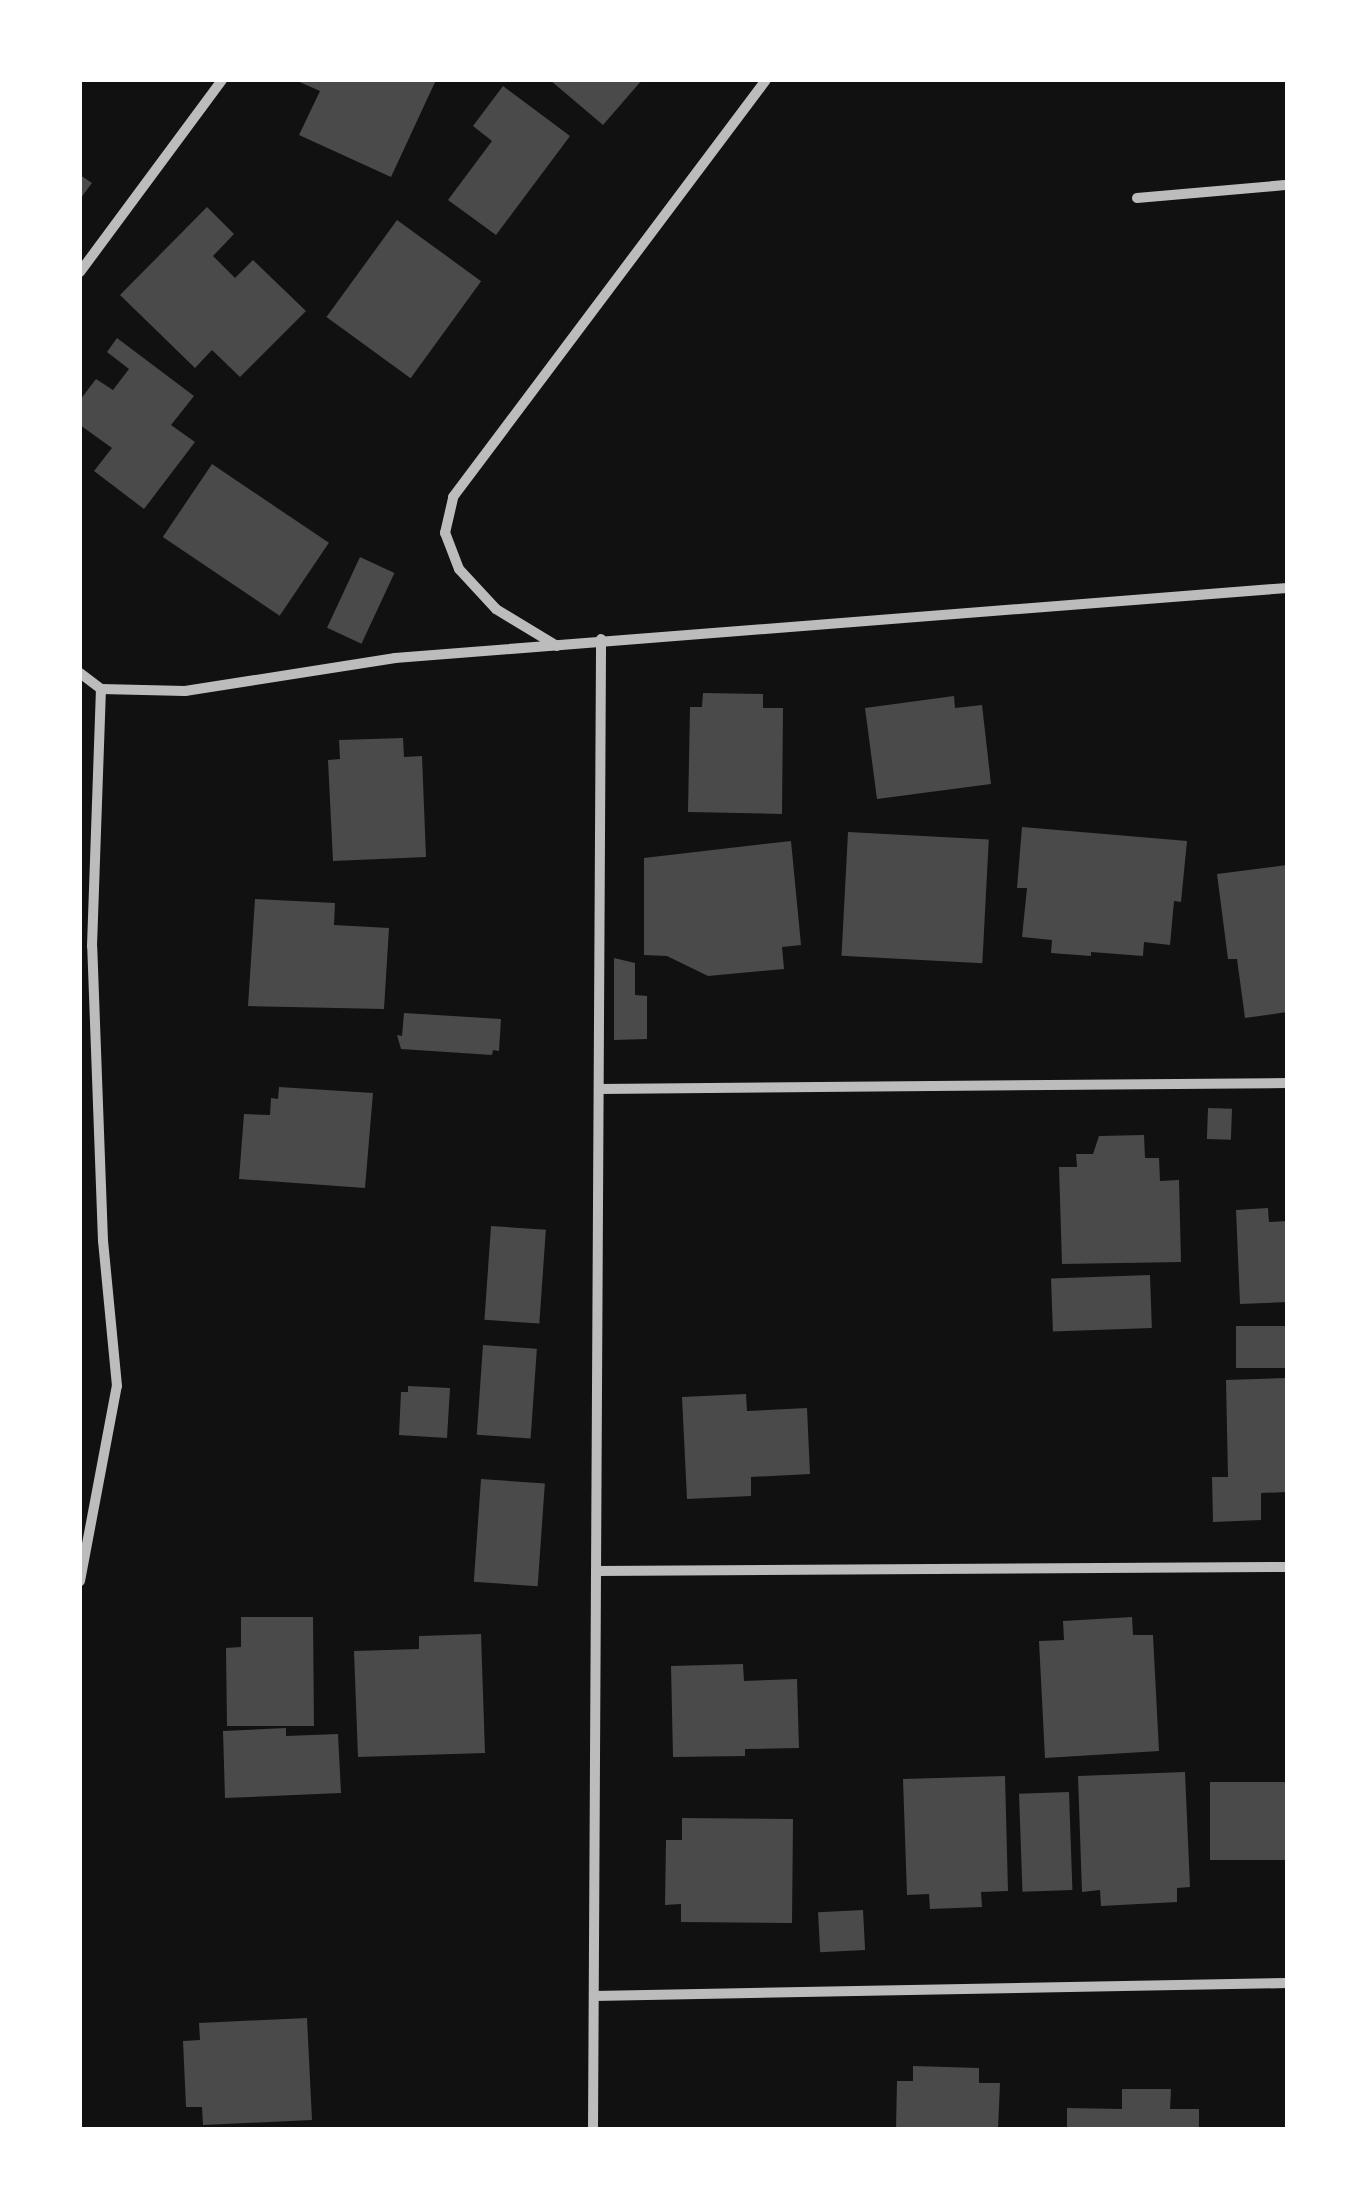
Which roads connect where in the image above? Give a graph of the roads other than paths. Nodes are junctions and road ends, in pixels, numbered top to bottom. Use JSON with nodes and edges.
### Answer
{"nodes":[{"id":1,"x":222,"y":80,"type":"edge"},
{"id":2,"x":766,"y":80,"type":"edge"},
{"id":3,"x":1287,"y":185,"type":"edge"},
{"id":4,"x":1137,"y":198,"type":"dead end"},
{"id":5,"x":80,"y":272,"type":"edge"},
{"id":6,"x":1287,"y":588,"type":"edge"},
{"id":7,"x":601,"y":638,"type":"junction"},
{"id":8,"x":557,"y":646,"type":"junction"},
{"id":9,"x":80,"y":673,"type":"edge"},
{"id":10,"x":101,"y":690,"type":"junction"},
{"id":11,"x":86,"y":946,"type":"edge"},
{"id":12,"x":1287,"y":1083,"type":"edge"},
{"id":13,"x":599,"y":1088,"type":"junction"},
{"id":14,"x":1287,"y":1567,"type":"edge"},
{"id":15,"x":596,"y":1572,"type":"junction"},
{"id":16,"x":80,"y":1581,"type":"edge"},
{"id":17,"x":1287,"y":1984,"type":"edge"},
{"id":18,"x":594,"y":1996,"type":"junction"},
{"id":19,"x":594,"y":2129,"type":"edge"}],
"edges":[{"from":1,"to":5,"type":"street"},
{"from":2,"to":8,"type":"street"},
{"from":3,"to":4,"type":"street"},
{"from":6,"to":7,"type":"street"},
{"from":7,"to":8,"type":"street"},
{"from":7,"to":13,"type":"street"},
{"from":8,"to":10,"type":"street"},
{"from":9,"to":10,"type":"street"},
{"from":10,"to":11,"type":"street"},
{"from":11,"to":16,"type":"street"},
{"from":12,"to":13,"type":"street"},
{"from":13,"to":15,"type":"street"},
{"from":14,"to":15,"type":"street"},
{"from":15,"to":18,"type":"street"},
{"from":17,"to":18,"type":"street"},
{"from":18,"to":19,"type":"street"}]}
